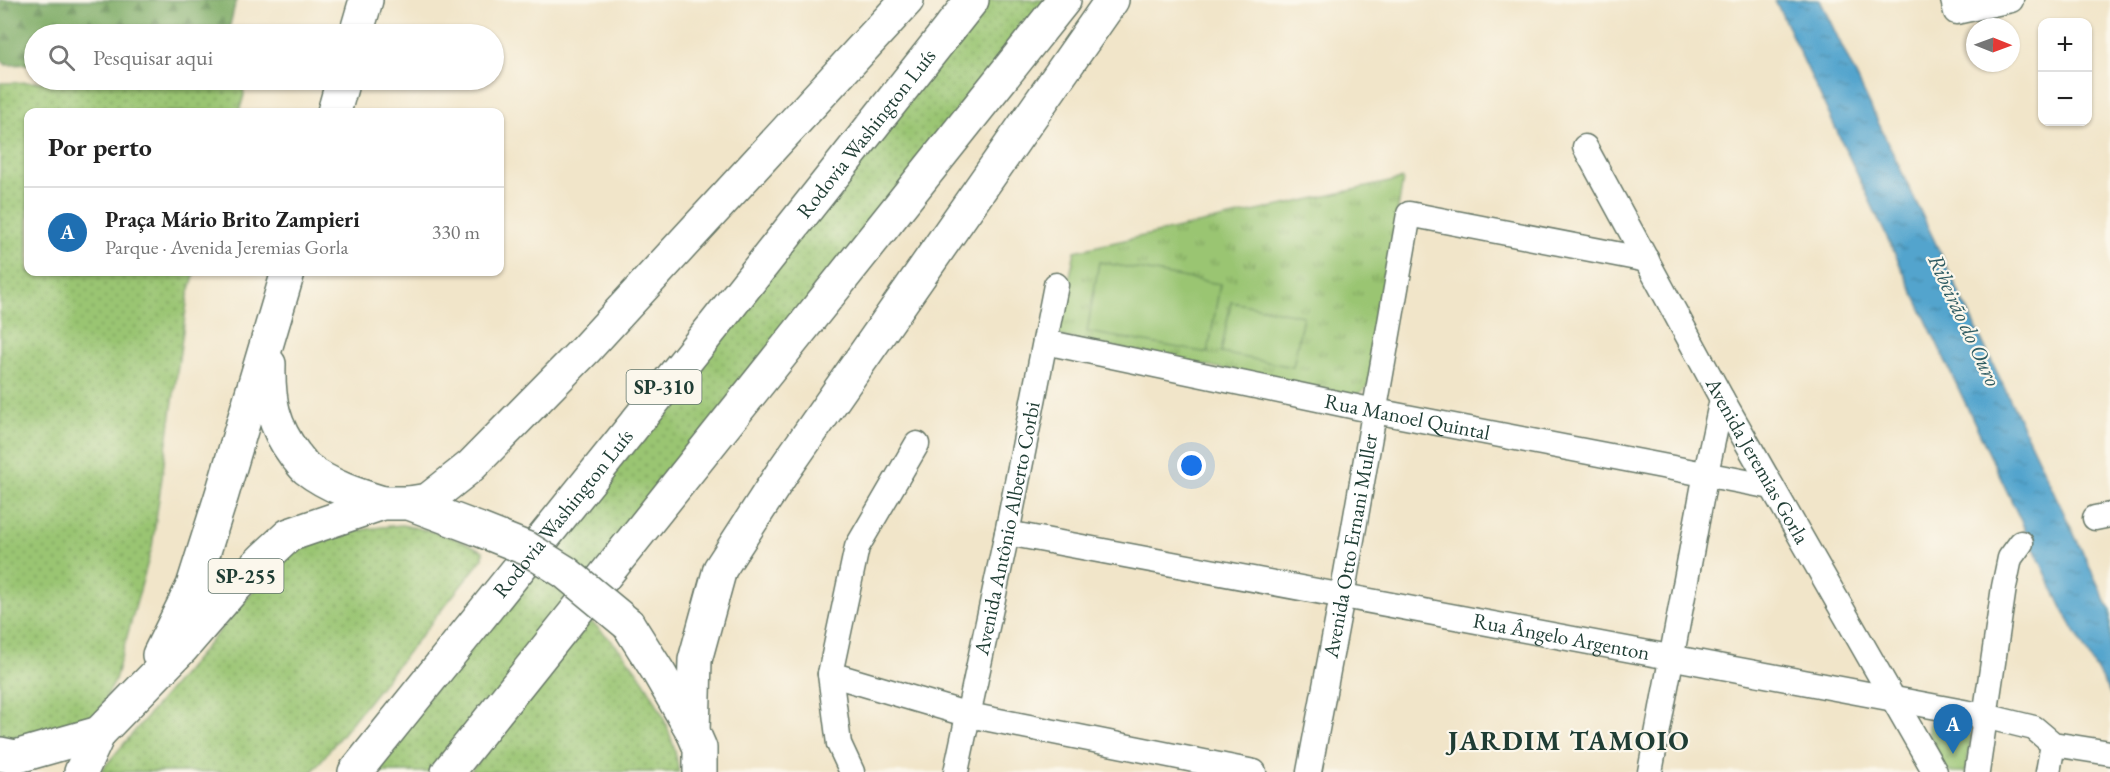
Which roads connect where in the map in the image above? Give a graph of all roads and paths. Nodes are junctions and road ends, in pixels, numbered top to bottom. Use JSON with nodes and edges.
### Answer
{"nodes":[{"id":1,"x":366,"y":0,"type":"edge"},
{"id":2,"x":907,"y":0,"type":"edge"},
{"id":3,"x":972,"y":0,"type":"edge"},
{"id":4,"x":1064,"y":0,"type":"edge"},
{"id":5,"x":1112,"y":0,"type":"edge"},
{"id":6,"x":2011,"y":0,"type":"edge"},
{"id":7,"x":1955,"y":6,"type":"edge"},
{"id":8,"x":360,"y":24,"type":"edge"},
{"id":9,"x":341,"y":90,"type":"edge"},
{"id":10,"x":335,"y":108,"type":"edge"},
{"id":11,"x":1585,"y":147,"type":"dead end"},
{"id":12,"x":1647,"y":260,"type":"junction"},
{"id":13,"x":287,"y":276,"type":"edge"},
{"id":14,"x":1056,"y":285,"type":"dead end"},
{"id":15,"x":270,"y":332,"type":"junction"},
{"id":16,"x":1045,"y":342,"type":"junction"},
{"id":17,"x":1722,"y":399,"type":"junction"},
{"id":18,"x":1375,"y":411,"type":"junction"},
{"id":19,"x":917,"y":444,"type":"dead end"},
{"id":20,"x":1706,"y":473,"type":"junction"},
{"id":21,"x":1772,"y":486,"type":"junction"},
{"id":22,"x":396,"y":503,"type":"junction"},
{"id":23,"x":1007,"y":533,"type":"junction"},
{"id":24,"x":2021,"y":543,"type":"dead end"},
{"id":25,"x":1342,"y":596,"type":"junction"},
{"id":26,"x":1672,"y":658,"type":"junction"},
{"id":27,"x":830,"y":674,"type":"junction"},
{"id":28,"x":1896,"y":700,"type":"junction"},
{"id":29,"x":969,"y":715,"type":"junction"},
{"id":30,"x":1985,"y":716,"type":"junction"},
{"id":31,"x":110,"y":722,"type":"junction"},
{"id":32,"x":693,"y":732,"type":"junction"},
{"id":33,"x":2053,"y":744,"type":"junction"},
{"id":34,"x":2110,"y":753,"type":"edge"},
{"id":35,"x":0,"y":754,"type":"edge"},
{"id":36,"x":76,"y":770,"type":"edge"},
{"id":37,"x":355,"y":772,"type":"edge"},
{"id":38,"x":448,"y":772,"type":"edge"},
{"id":39,"x":700,"y":772,"type":"edge"},
{"id":40,"x":852,"y":772,"type":"edge"},
{"id":41,"x":956,"y":772,"type":"edge"},
{"id":42,"x":1254,"y":772,"type":"edge"},
{"id":43,"x":1309,"y":772,"type":"edge"},
{"id":44,"x":1650,"y":772,"type":"edge"},
{"id":45,"x":1935,"y":772,"type":"edge"},
{"id":46,"x":1977,"y":772,"type":"edge"},
{"id":47,"x":2048,"y":772,"type":"edge"}],
"edges":[{"from":1,"to":8,"type":"highway"},
{"from":2,"to":22,"type":"highway"},
{"from":3,"to":37,"type":"highway","name":"Rodovia Washington Luís","number":"SP-310"},
{"from":4,"to":38,"type":"highway"},
{"from":5,"to":32,"type":"highway"},
{"from":6,"to":7,"type":"street"},
{"from":9,"to":10,"type":"highway"},
{"from":11,"to":12,"type":"street","name":"Avenida Jeremias Gorla"},
{"from":12,"to":17,"type":"street","name":"Avenida Jeremias Gorla"},
{"from":12,"to":18,"type":"street","name":"Avenida Otto Ernani Muller"},
{"from":13,"to":15,"type":"highway","number":"SP-255"},
{"from":14,"to":16,"type":"street","name":"Avenida Antônio Alberto Corbi"},
{"from":15,"to":22,"type":"highway","number":"SP-255"},
{"from":15,"to":31,"type":"highway","number":"SP-255"},
{"from":16,"to":18,"type":"street","name":"Rua Manoel Quintal"},
{"from":16,"to":23,"type":"street","name":"Avenida Antônio Alberto Corbi"},
{"from":17,"to":20,"type":"street"},
{"from":17,"to":21,"type":"street","name":"Avenida Jeremias Gorla"},
{"from":18,"to":20,"type":"street","name":"Rua Manoel Quintal"},
{"from":18,"to":25,"type":"street","name":"Avenida Otto Ernani Muller"},
{"from":19,"to":27,"type":"street"},
{"from":20,"to":21,"type":"street","name":"Rua Manoel Quintal"},
{"from":20,"to":26,"type":"street"},
{"from":21,"to":28,"type":"street","name":"Avenida Jeremias Gorla"},
{"from":22,"to":31,"type":"highway","number":"SP-255"},
{"from":22,"to":32,"type":"highway","number":"SP-255","bridge":true},
{"from":23,"to":25,"type":"street","name":"Rua Ângelo Argenton"},
{"from":23,"to":29,"type":"street","name":"Avenida Antônio Alberto Corbi"},
{"from":24,"to":30,"type":"street"},
{"from":25,"to":26,"type":"street","name":"Rua Ângelo Argenton"},
{"from":25,"to":43,"type":"street","name":"Avenida Otto Ernani Muller"},
{"from":26,"to":28,"type":"street","name":"Rua Ângelo Argenton"},
{"from":26,"to":44,"type":"street"},
{"from":27,"to":29,"type":"street"},
{"from":27,"to":40,"type":"street"},
{"from":28,"to":30,"type":"street","name":"Rua Ângelo Argenton"},
{"from":28,"to":45,"type":"street","name":"Avenida Jeremias Gorla"},
{"from":29,"to":41,"type":"street","name":"Avenida Antônio Alberto Corbi"},
{"from":29,"to":42,"type":"street"},
{"from":30,"to":33,"type":"street","name":"Rua Ângelo Argenton"},
{"from":30,"to":46,"type":"street"},
{"from":31,"to":35,"type":"highway"},
{"from":31,"to":36,"type":"highway","number":"SP-255"},
{"from":32,"to":39,"type":"highway","number":"SP-255"},
{"from":33,"to":34,"type":"street","name":"Rua Ângelo Argenton"},
{"from":33,"to":47,"type":"street"}]}
